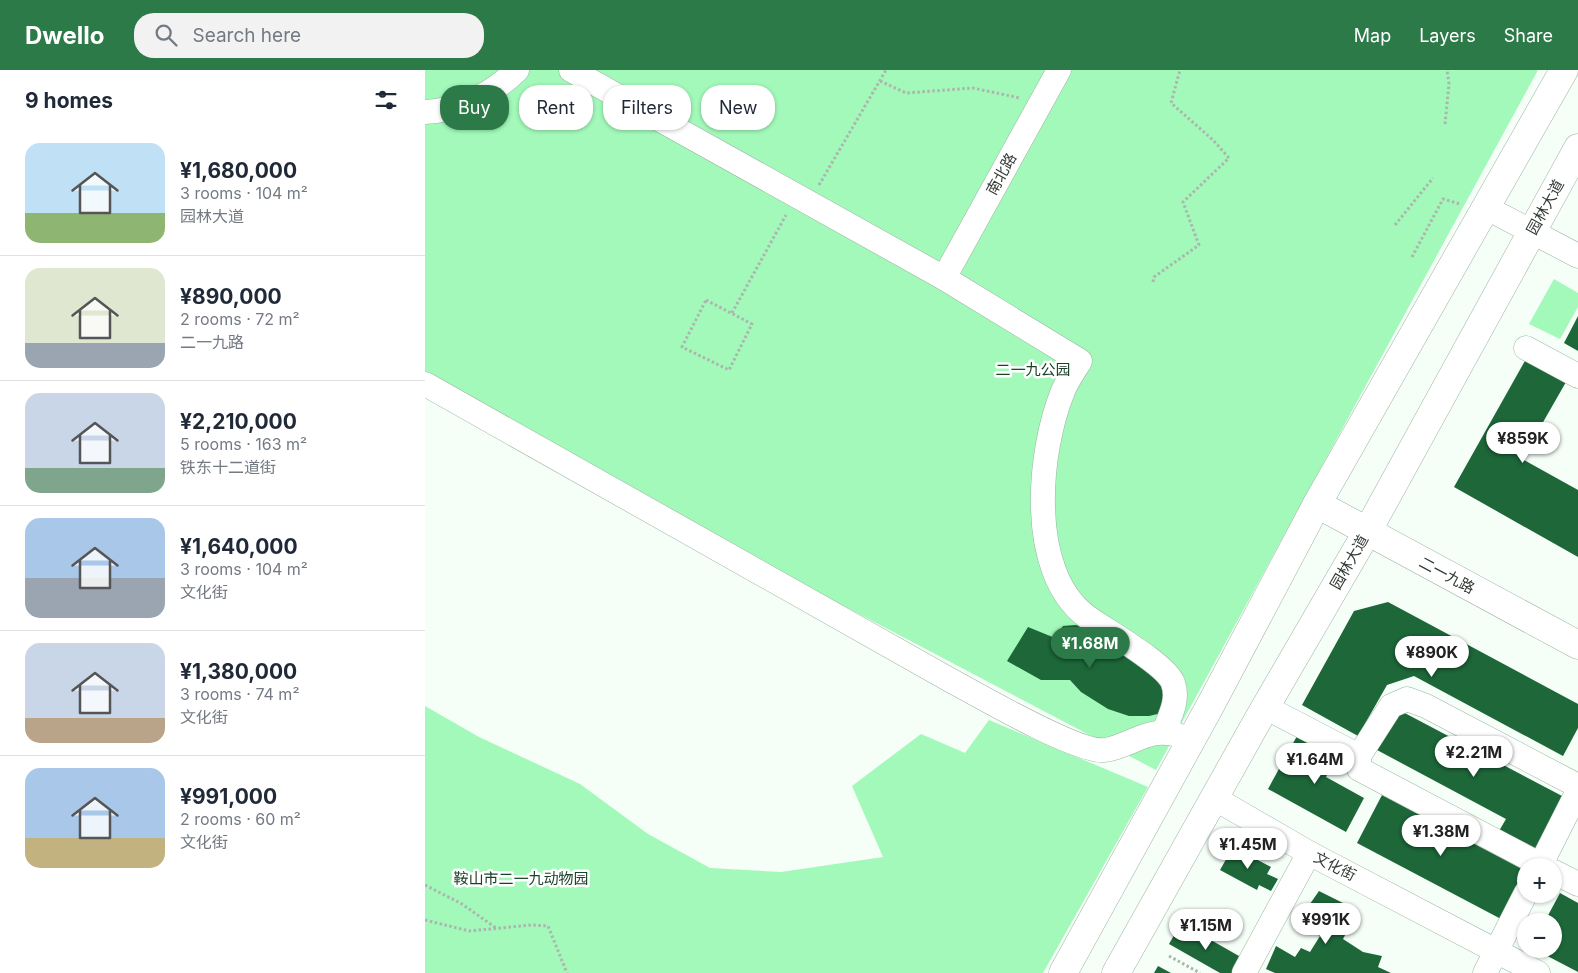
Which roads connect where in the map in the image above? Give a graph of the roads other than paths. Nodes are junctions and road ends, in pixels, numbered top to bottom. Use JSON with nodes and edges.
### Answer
{"nodes":[{"id":1,"x":517,"y":70,"type":"edge"},
{"id":2,"x":571,"y":70,"type":"edge"},
{"id":3,"x":1059,"y":70,"type":"edge"},
{"id":4,"x":1564,"y":70,"type":"edge"},
{"id":5,"x":425,"y":112,"type":"edge"},
{"id":6,"x":1578,"y":148,"type":"edge"},
{"id":7,"x":1485,"y":207,"type":"junction"},
{"id":8,"x":1532,"y":230,"type":"junction"},
{"id":9,"x":1578,"y":256,"type":"edge"},
{"id":10,"x":944,"y":278,"type":"junction"},
{"id":11,"x":1525,"y":348,"type":"dead end"},
{"id":12,"x":1578,"y":376,"type":"edge"},
{"id":13,"x":425,"y":384,"type":"edge"},
{"id":14,"x":1317,"y":504,"type":"junction"},
{"id":15,"x":1367,"y":532,"type":"junction"},
{"id":16,"x":1578,"y":645,"type":"edge"},
{"id":17,"x":1265,"y":707,"type":"junction"},
{"id":18,"x":1164,"y":731,"type":"junction"},
{"id":19,"x":1191,"y":739,"type":"junction"},
{"id":20,"x":1359,"y":756,"type":"junction"},
{"id":21,"x":1578,"y":786,"type":"edge"},
{"id":22,"x":1578,"y":791,"type":"edge"},
{"id":23,"x":1214,"y":798,"type":"junction"},
{"id":24,"x":1309,"y":853,"type":"junction"},
{"id":25,"x":1527,"y":858,"type":"edge"},
{"id":26,"x":1548,"y":858,"type":"edge"},
{"id":27,"x":1562,"y":876,"type":"edge"},
{"id":28,"x":1578,"y":884,"type":"edge"},
{"id":29,"x":1520,"y":903,"type":"edge"},
{"id":30,"x":1497,"y":950,"type":"junction"},
{"id":31,"x":1063,"y":973,"type":"edge"},
{"id":32,"x":1116,"y":973,"type":"edge"},
{"id":33,"x":1244,"y":973,"type":"edge"},
{"id":34,"x":1485,"y":973,"type":"edge"},
{"id":35,"x":1539,"y":973,"type":"edge"}],
"edges":[{"from":1,"to":5,"type":"street"},
{"from":2,"to":10,"type":"street"},
{"from":3,"to":10,"type":"street","name":"南北路"},
{"from":4,"to":7,"type":"main road"},
{"from":6,"to":8,"type":"main road","name":"园林大道"},
{"from":7,"to":8,"type":"street"},
{"from":7,"to":14,"type":"main road"},
{"from":8,"to":9,"type":"street"},
{"from":8,"to":15,"type":"main road","name":"园林大道"},
{"from":10,"to":18,"type":"street"},
{"from":11,"to":12,"type":"street"},
{"from":13,"to":18,"type":"street"},
{"from":14,"to":15,"type":"main road","name":"二一九路"},
{"from":14,"to":19,"type":"main road"},
{"from":15,"to":16,"type":"main road","name":"二一九路"},
{"from":15,"to":17,"type":"main road","name":"园林大道"},
{"from":17,"to":20,"type":"street"},
{"from":17,"to":23,"type":"main road","name":"园林大道"},
{"from":18,"to":19,"type":"street"},
{"from":19,"to":31,"type":"main road"},
{"from":20,"to":21,"type":"street"},
{"from":20,"to":25,"type":"street"},
{"from":22,"to":26,"type":"street"},
{"from":23,"to":24,"type":"street","name":"文化街"},
{"from":23,"to":32,"type":"main road","name":"园林大道"},
{"from":24,"to":30,"type":"street","name":"文化街"},
{"from":24,"to":33,"type":"street"},
{"from":27,"to":28,"type":"street"},
{"from":29,"to":30,"type":"street"},
{"from":30,"to":34,"type":"street"},
{"from":30,"to":35,"type":"street","name":"文化街"}]}
